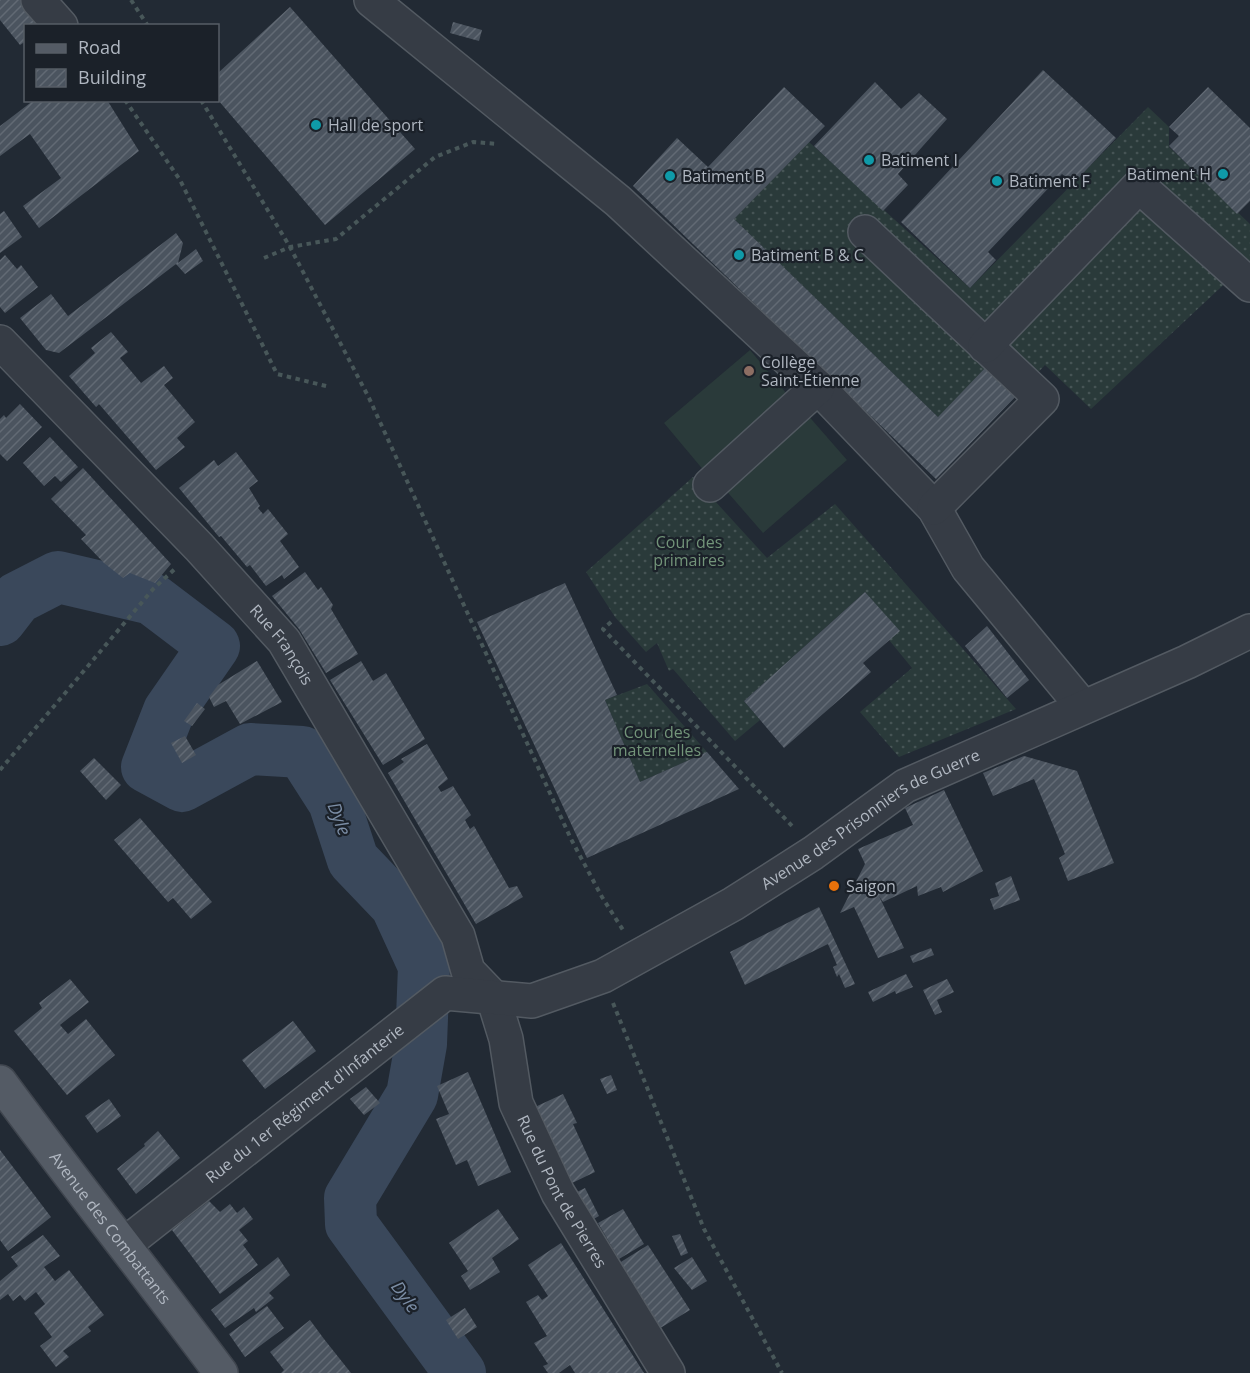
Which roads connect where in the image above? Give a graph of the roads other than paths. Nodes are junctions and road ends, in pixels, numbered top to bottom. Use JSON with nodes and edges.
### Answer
{"nodes":[{"id":1,"x":38,"y":0,"type":"edge"},
{"id":2,"x":371,"y":0,"type":"edge"},
{"id":3,"x":59,"y":24,"type":"edge"},
{"id":4,"x":865,"y":232,"type":"dead end"},
{"id":5,"x":1250,"y":285,"type":"edge"},
{"id":6,"x":0,"y":342,"type":"edge"},
{"id":7,"x":985,"y":346,"type":"junction"},
{"id":8,"x":818,"y":387,"type":"junction"},
{"id":9,"x":710,"y":485,"type":"dead end"},
{"id":10,"x":934,"y":508,"type":"junction"},
{"id":11,"x":1250,"y":631,"type":"edge"},
{"id":12,"x":1083,"y":707,"type":"junction"},
{"id":13,"x":493,"y":997,"type":"junction"},
{"id":14,"x":0,"y":1082,"type":"edge"},
{"id":15,"x":125,"y":1244,"type":"junction"},
{"id":16,"x":221,"y":1373,"type":"edge"},
{"id":17,"x":668,"y":1373,"type":"edge"}],
"edges":[{"from":1,"to":3,"type":"street"},
{"from":2,"to":8,"type":"street"},
{"from":4,"to":7,"type":"street"},
{"from":5,"to":7,"type":"street"},
{"from":6,"to":13,"type":"street","name":"Rue François"},
{"from":7,"to":10,"type":"street"},
{"from":8,"to":9,"type":"street"},
{"from":8,"to":10,"type":"street"},
{"from":10,"to":12,"type":"street"},
{"from":11,"to":12,"type":"street","name":"Avenue des Prisonniers de Guerre"},
{"from":12,"to":13,"type":"street","name":"Avenue des Prisonniers de Guerre"},
{"from":13,"to":15,"type":"street","name":"Rue du 1er Régiment d'Infanterie"},
{"from":13,"to":17,"type":"street","name":"Rue du Pont de Pierres"},
{"from":14,"to":15,"type":"main road","name":"Avenue des Combattants"},
{"from":15,"to":16,"type":"main road","name":"Avenue des Combattants"}]}
